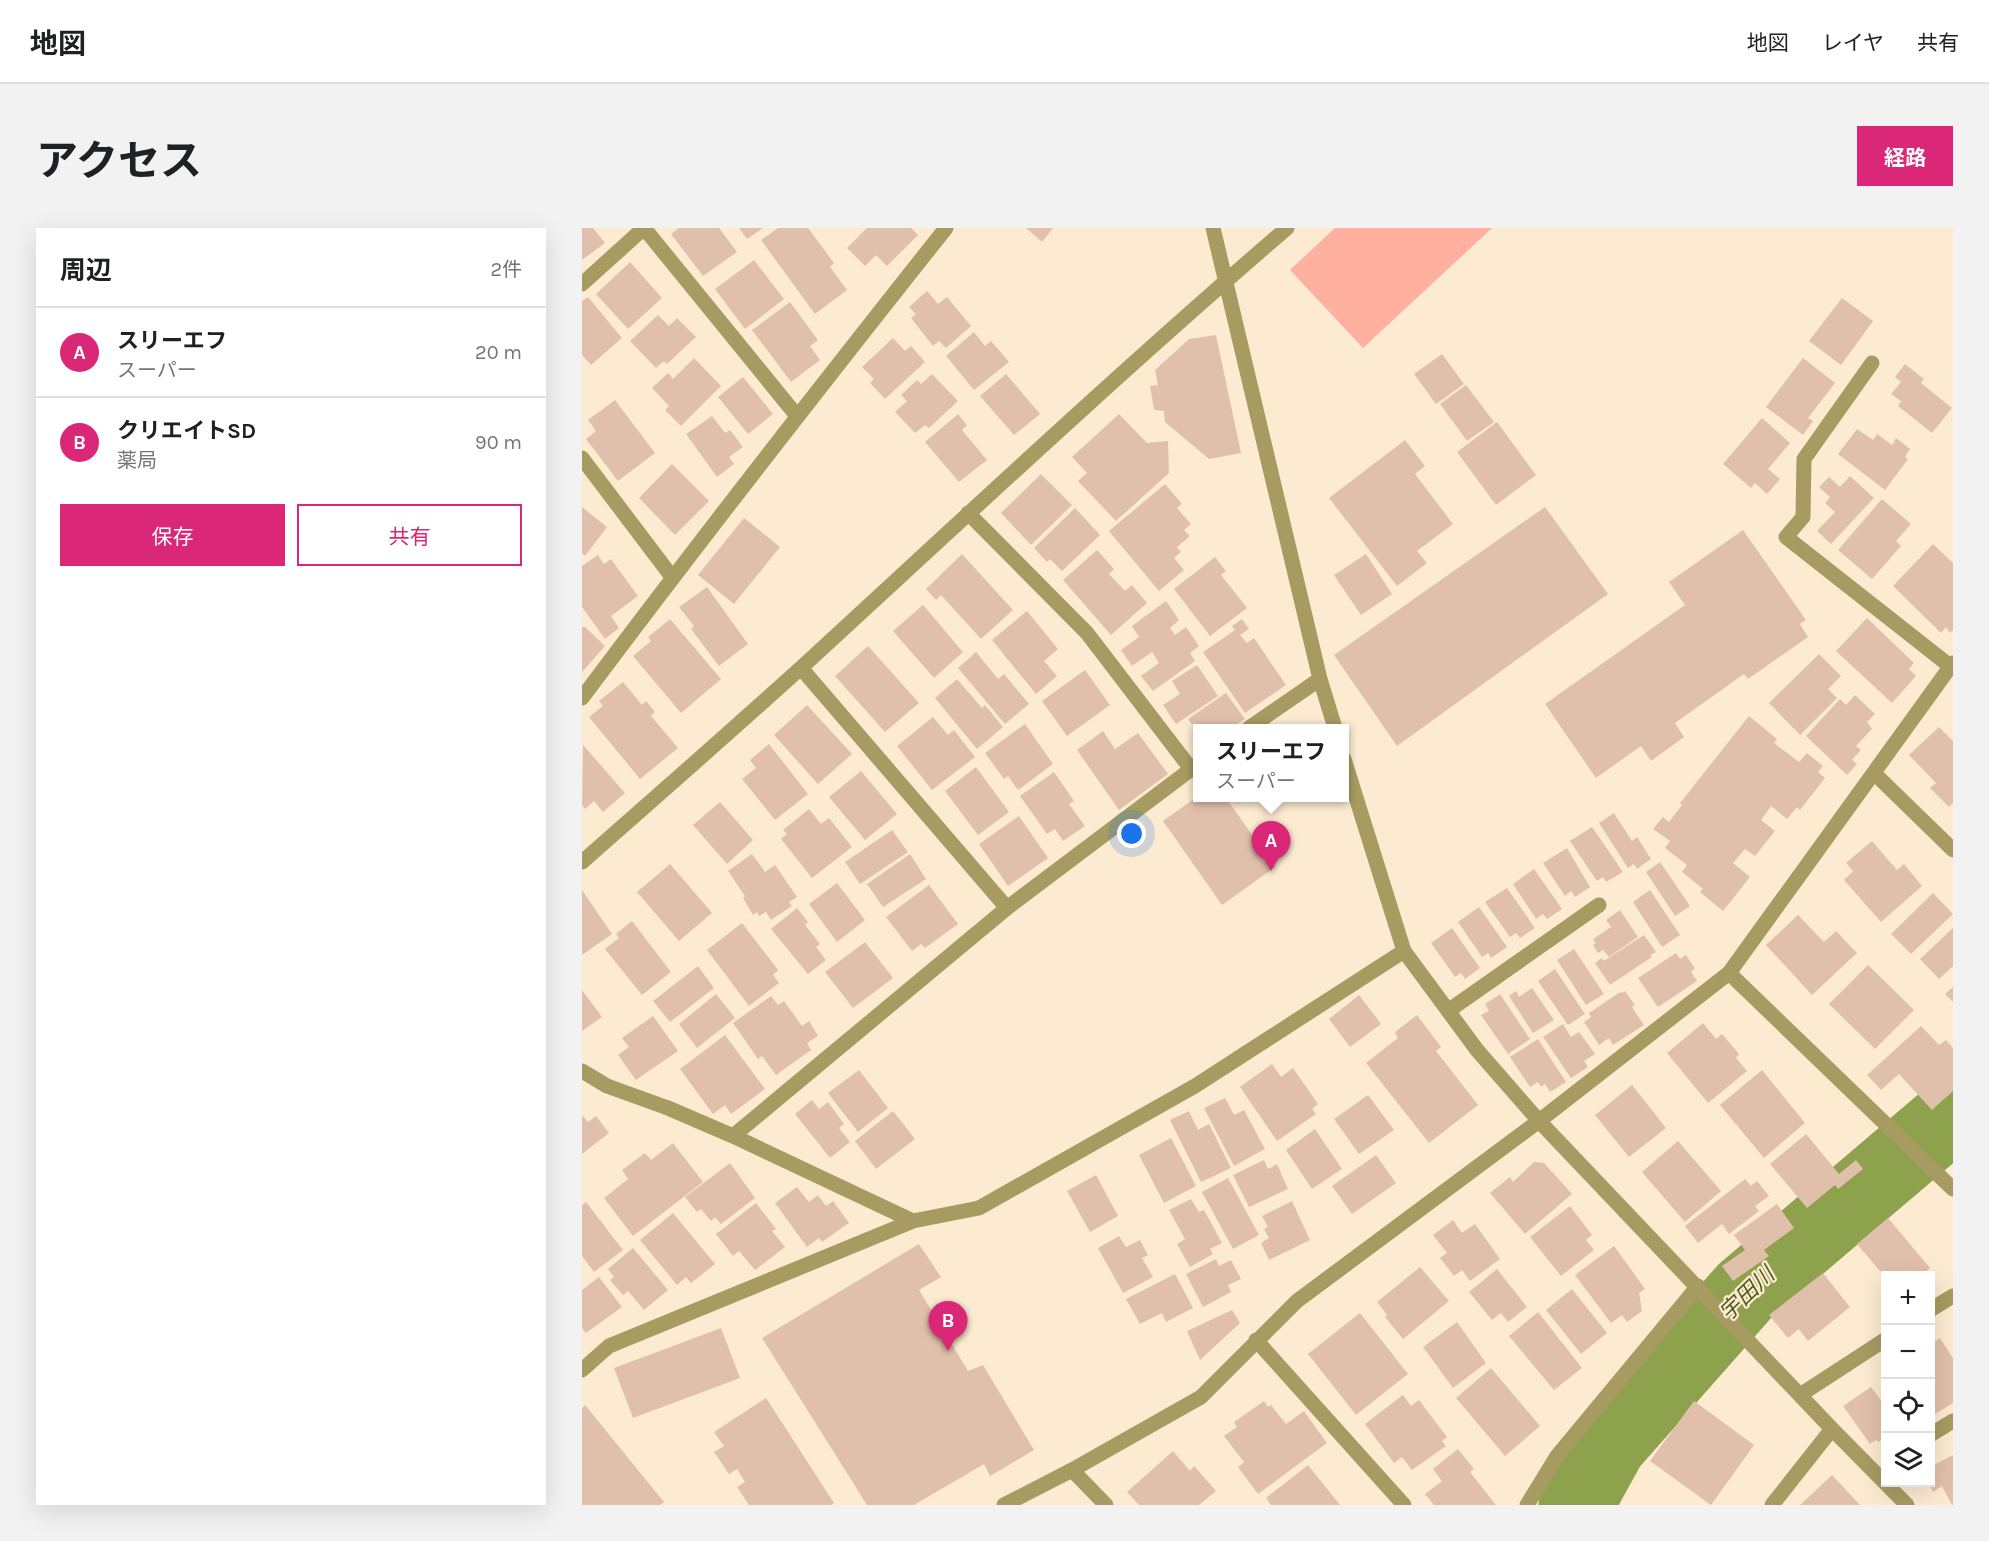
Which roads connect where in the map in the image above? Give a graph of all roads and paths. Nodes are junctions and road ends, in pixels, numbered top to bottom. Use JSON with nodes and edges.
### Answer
{"nodes":[{"id":1,"x":644,"y":228,"type":"edge"},
{"id":2,"x":946,"y":228,"type":"edge"},
{"id":3,"x":1213,"y":228,"type":"edge"},
{"id":4,"x":1287,"y":228,"type":"edge"},
{"id":5,"x":1226,"y":281,"type":"junction"},
{"id":6,"x":582,"y":284,"type":"edge"},
{"id":7,"x":1872,"y":363,"type":"dead end"},
{"id":8,"x":797,"y":416,"type":"junction"},
{"id":9,"x":582,"y":458,"type":"edge"},
{"id":10,"x":968,"y":513,"type":"junction"},
{"id":11,"x":672,"y":577,"type":"junction"},
{"id":12,"x":1951,"y":665,"type":"edge"},
{"id":13,"x":801,"y":668,"type":"junction"},
{"id":14,"x":1320,"y":679,"type":"junction"},
{"id":15,"x":582,"y":698,"type":"edge"},
{"id":16,"x":1256,"y":724,"type":"edge"},
{"id":17,"x":1334,"y":724,"type":"edge"},
{"id":18,"x":1193,"y":765,"type":"edge"},
{"id":19,"x":1193,"y":767,"type":"edge"},
{"id":20,"x":1874,"y":773,"type":"junction"},
{"id":21,"x":1349,"y":775,"type":"edge"},
{"id":22,"x":1953,"y":850,"type":"edge"},
{"id":23,"x":582,"y":862,"type":"edge"},
{"id":24,"x":1599,"y":905,"type":"dead end"},
{"id":25,"x":1007,"y":908,"type":"junction"},
{"id":26,"x":1404,"y":951,"type":"junction"},
{"id":27,"x":1729,"y":973,"type":"junction"},
{"id":28,"x":1448,"y":1011,"type":"junction"},
{"id":29,"x":582,"y":1071,"type":"edge"},
{"id":30,"x":1539,"y":1121,"type":"junction"},
{"id":31,"x":733,"y":1136,"type":"junction"},
{"id":32,"x":1953,"y":1190,"type":"edge"},
{"id":33,"x":913,"y":1221,"type":"junction"},
{"id":34,"x":1699,"y":1288,"type":"junction"},
{"id":35,"x":1953,"y":1296,"type":"edge"},
{"id":36,"x":1935,"y":1307,"type":"edge"},
{"id":37,"x":1256,"y":1340,"type":"junction"},
{"id":38,"x":1881,"y":1342,"type":"edge"},
{"id":39,"x":582,"y":1370,"type":"edge"},
{"id":40,"x":1800,"y":1395,"type":"junction"},
{"id":41,"x":1953,"y":1421,"type":"edge"},
{"id":42,"x":1832,"y":1429,"type":"junction"},
{"id":43,"x":1933,"y":1433,"type":"edge"},
{"id":44,"x":1879,"y":1467,"type":"edge"},
{"id":45,"x":1072,"y":1470,"type":"junction"},
{"id":46,"x":1004,"y":1505,"type":"edge"},
{"id":47,"x":1106,"y":1505,"type":"edge"},
{"id":48,"x":1404,"y":1505,"type":"edge"},
{"id":49,"x":1527,"y":1505,"type":"edge"},
{"id":50,"x":1772,"y":1505,"type":"edge"},
{"id":51,"x":1907,"y":1505,"type":"edge"}],
"edges":[{"from":1,"to":6,"type":"street"},
{"from":1,"to":8,"type":"street"},
{"from":2,"to":8,"type":"street"},
{"from":3,"to":5,"type":"street"},
{"from":4,"to":5,"type":"street"},
{"from":5,"to":10,"type":"street"},
{"from":5,"to":14,"type":"street"},
{"from":7,"to":12,"type":"street"},
{"from":8,"to":11,"type":"street"},
{"from":9,"to":11,"type":"street"},
{"from":10,"to":13,"type":"street"},
{"from":10,"to":18,"type":"street"},
{"from":11,"to":15,"type":"street"},
{"from":12,"to":20,"type":"street"},
{"from":13,"to":23,"type":"street"},
{"from":13,"to":25,"type":"street"},
{"from":14,"to":16,"type":"street"},
{"from":14,"to":17,"type":"street"},
{"from":19,"to":25,"type":"street"},
{"from":20,"to":22,"type":"street"},
{"from":20,"to":27,"type":"street"},
{"from":21,"to":26,"type":"street"},
{"from":24,"to":28,"type":"street"},
{"from":25,"to":31,"type":"street"},
{"from":26,"to":28,"type":"street"},
{"from":26,"to":33,"type":"street"},
{"from":27,"to":30,"type":"street"},
{"from":27,"to":32,"type":"street"},
{"from":28,"to":30,"type":"street"},
{"from":29,"to":31,"type":"street"},
{"from":30,"to":34,"type":"street"},
{"from":30,"to":37,"type":"street"},
{"from":31,"to":33,"type":"street"},
{"from":33,"to":39,"type":"street"},
{"from":34,"to":40,"type":"street"},
{"from":34,"to":49,"type":"street"},
{"from":35,"to":36,"type":"street"},
{"from":37,"to":45,"type":"street"},
{"from":37,"to":48,"type":"street"},
{"from":38,"to":40,"type":"street"},
{"from":40,"to":42,"type":"street"},
{"from":41,"to":43,"type":"street"},
{"from":42,"to":44,"type":"street"},
{"from":42,"to":50,"type":"street"},
{"from":44,"to":51,"type":"street"},
{"from":45,"to":46,"type":"street"},
{"from":45,"to":47,"type":"street"}]}
